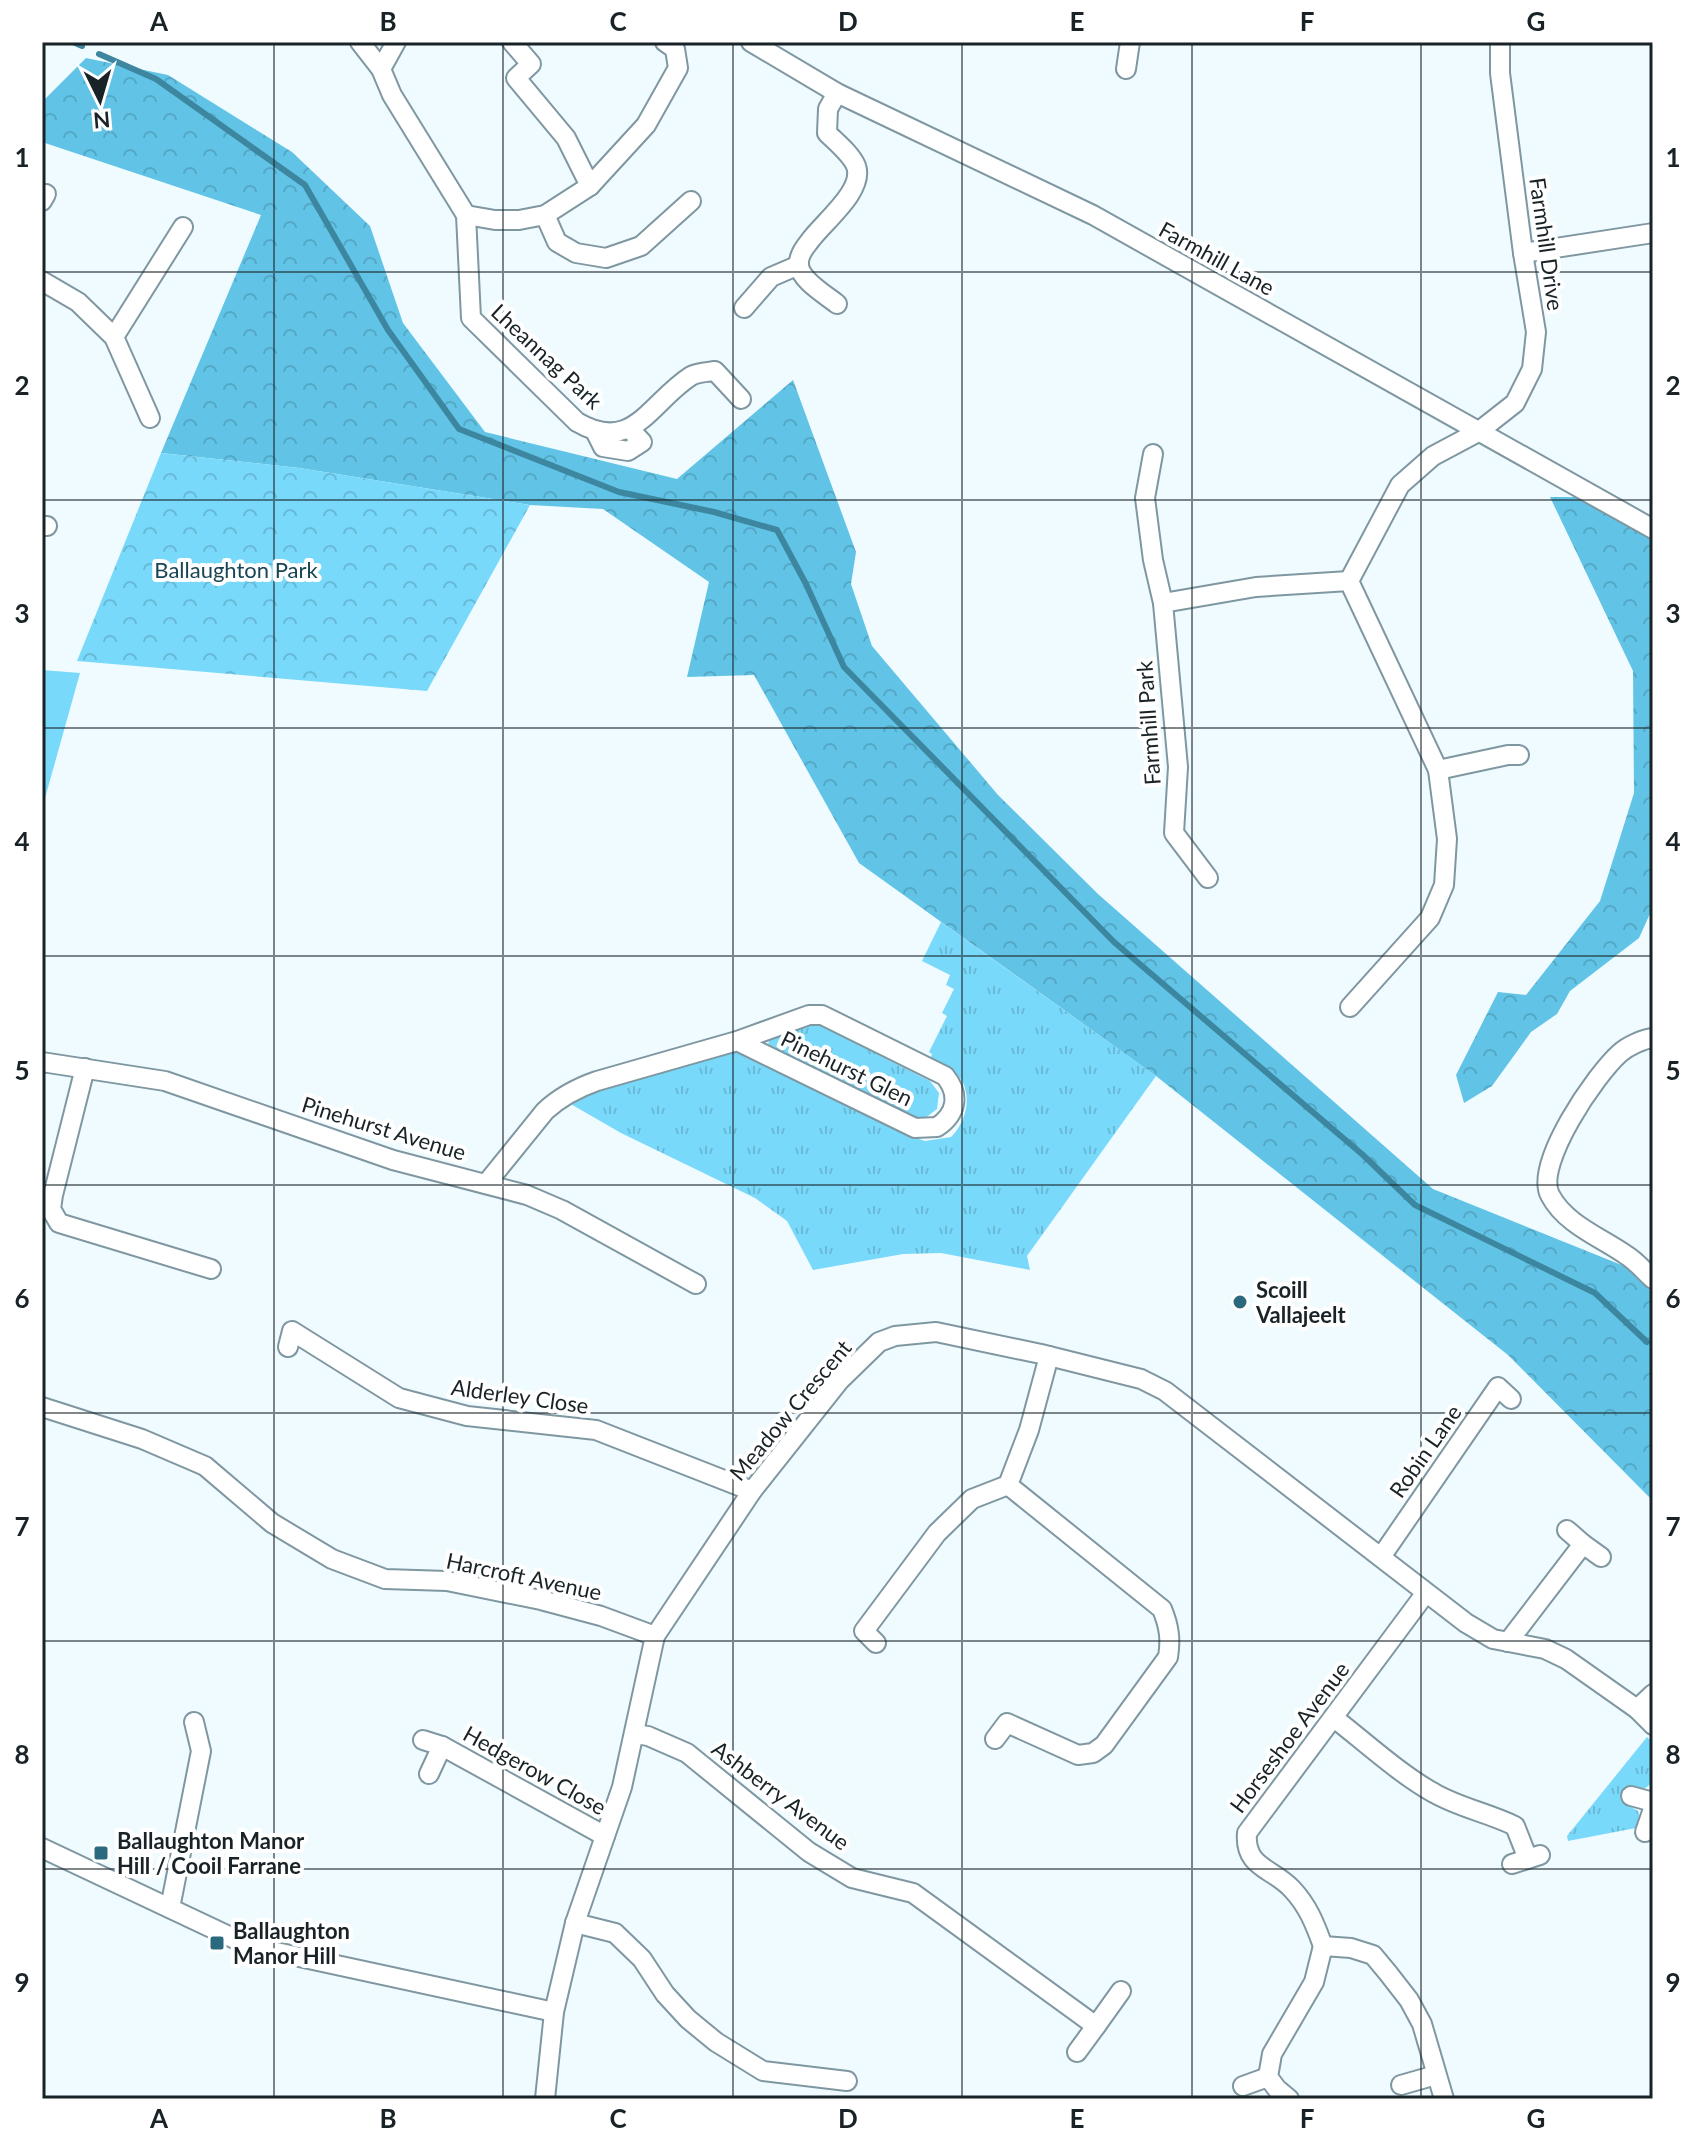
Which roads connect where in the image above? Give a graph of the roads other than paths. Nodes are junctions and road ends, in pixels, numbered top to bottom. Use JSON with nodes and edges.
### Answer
{"nodes":[{"id":1,"x":360,"y":42,"type":"edge"},
{"id":2,"x":396,"y":42,"type":"edge"},
{"id":3,"x":512,"y":42,"type":"edge"},
{"id":4,"x":665,"y":42,"type":"edge"},
{"id":5,"x":751,"y":42,"type":"edge"},
{"id":6,"x":1130,"y":42,"type":"edge"},
{"id":7,"x":1500,"y":42,"type":"edge"},
{"id":8,"x":381,"y":69,"type":"junction"},
{"id":9,"x":1126,"y":69,"type":"dead end"},
{"id":10,"x":837,"y":93,"type":"junction"},
{"id":11,"x":590,"y":186,"type":"junction"},
{"id":12,"x":691,"y":201,"type":"dead end"},
{"id":13,"x":466,"y":215,"type":"junction"},
{"id":14,"x":545,"y":215,"type":"junction"},
{"id":15,"x":183,"y":227,"type":"dead end"},
{"id":16,"x":1653,"y":233,"type":"edge"},
{"id":17,"x":1523,"y":253,"type":"junction"},
{"id":18,"x":799,"y":265,"type":"junction"},
{"id":19,"x":42,"y":281,"type":"edge"},
{"id":20,"x":837,"y":304,"type":"dead end"},
{"id":21,"x":744,"y":308,"type":"dead end"},
{"id":22,"x":114,"y":337,"type":"junction"},
{"id":23,"x":741,"y":399,"type":"dead end"},
{"id":24,"x":150,"y":418,"type":"dead end"},
{"id":25,"x":1478,"y":432,"type":"junction"},
{"id":26,"x":1153,"y":454,"type":"dead end"},
{"id":27,"x":1653,"y":529,"type":"edge"},
{"id":28,"x":1349,"y":581,"type":"junction"},
{"id":29,"x":1163,"y":603,"type":"junction"},
{"id":30,"x":1519,"y":755,"type":"dead end"},
{"id":31,"x":1438,"y":770,"type":"junction"},
{"id":32,"x":1208,"y":878,"type":"dead end"},
{"id":33,"x":1350,"y":1007,"type":"dead end"},
{"id":34,"x":1653,"y":1038,"type":"edge"},
{"id":35,"x":737,"y":1041,"type":"junction"},
{"id":36,"x":42,"y":1062,"type":"edge"},
{"id":37,"x":85,"y":1068,"type":"junction"},
{"id":38,"x":486,"y":1184,"type":"junction"},
{"id":39,"x":211,"y":1269,"type":"dead end"},
{"id":40,"x":1653,"y":1279,"type":"edge"},
{"id":41,"x":696,"y":1284,"type":"dead end"},
{"id":42,"x":292,"y":1331,"type":"dead end"},
{"id":43,"x":1049,"y":1356,"type":"junction"},
{"id":44,"x":1511,"y":1399,"type":"dead end"},
{"id":45,"x":42,"y":1407,"type":"edge"},
{"id":46,"x":1008,"y":1485,"type":"junction"},
{"id":47,"x":752,"y":1491,"type":"junction"},
{"id":48,"x":1567,"y":1530,"type":"dead end"},
{"id":49,"x":1583,"y":1544,"type":"junction"},
{"id":50,"x":1381,"y":1557,"type":"junction"},
{"id":51,"x":1601,"y":1557,"type":"dead end"},
{"id":52,"x":1425,"y":1594,"type":"junction"},
{"id":53,"x":655,"y":1636,"type":"junction"},
{"id":54,"x":1508,"y":1642,"type":"junction"},
{"id":55,"x":876,"y":1643,"type":"dead end"},
{"id":56,"x":1653,"y":1694,"type":"edge"},
{"id":57,"x":1637,"y":1709,"type":"junction"},
{"id":58,"x":1334,"y":1718,"type":"junction"},
{"id":59,"x":194,"y":1722,"type":"dead end"},
{"id":60,"x":1653,"y":1725,"type":"edge"},
{"id":61,"x":635,"y":1734,"type":"junction"},
{"id":62,"x":995,"y":1739,"type":"dead end"},
{"id":63,"x":423,"y":1740,"type":"dead end"},
{"id":64,"x":442,"y":1746,"type":"junction"},
{"id":65,"x":429,"y":1774,"type":"dead end"},
{"id":66,"x":1631,"y":1796,"type":"dead end"},
{"id":67,"x":1653,"y":1802,"type":"edge"},
{"id":68,"x":1653,"y":1809,"type":"edge"},
{"id":69,"x":1645,"y":1832,"type":"dead end"},
{"id":70,"x":605,"y":1836,"type":"junction"},
{"id":71,"x":42,"y":1848,"type":"edge"},
{"id":72,"x":1527,"y":1859,"type":"dead end"},
{"id":73,"x":170,"y":1908,"type":"junction"},
{"id":74,"x":575,"y":1923,"type":"junction"},
{"id":75,"x":1323,"y":1946,"type":"junction"},
{"id":76,"x":1121,"y":1991,"type":"dead end"},
{"id":77,"x":554,"y":2012,"type":"junction"},
{"id":78,"x":1096,"y":2026,"type":"junction"},
{"id":79,"x":1077,"y":2052,"type":"dead end"},
{"id":80,"x":1436,"y":2075,"type":"junction"},
{"id":81,"x":1268,"y":2077,"type":"junction"},
{"id":82,"x":847,"y":2081,"type":"dead end"},
{"id":83,"x":1401,"y":2085,"type":"dead end"},
{"id":84,"x":1243,"y":2086,"type":"dead end"},
{"id":85,"x":545,"y":2099,"type":"edge"},
{"id":86,"x":1289,"y":2099,"type":"edge"},
{"id":87,"x":1444,"y":2099,"type":"edge"}],
"edges":[{"from":1,"to":8,"type":"street","name":"Lheannag Park"},
{"from":2,"to":8,"type":"street"},
{"from":3,"to":11,"type":"street"},
{"from":4,"to":11,"type":"street"},
{"from":5,"to":10,"type":"street","name":"Farmhill Lane"},
{"from":6,"to":9,"type":"street"},
{"from":7,"to":17,"type":"street","name":"Farmhill Drive"},
{"from":8,"to":13,"type":"street","name":"Lheannag Park"},
{"from":10,"to":18,"type":"street"},
{"from":10,"to":25,"type":"street","name":"Farmhill Lane"},
{"from":11,"to":14,"type":"street"},
{"from":12,"to":14,"type":"street"},
{"from":13,"to":14,"type":"street"},
{"from":13,"to":23,"type":"street","name":"Lheannag Park"},
{"from":15,"to":22,"type":"street"},
{"from":16,"to":17,"type":"street"},
{"from":17,"to":25,"type":"street","name":"Farmhill Drive"},
{"from":18,"to":20,"type":"street"},
{"from":18,"to":21,"type":"street"},
{"from":19,"to":22,"type":"street"},
{"from":22,"to":24,"type":"street"},
{"from":25,"to":27,"type":"street","name":"Farmhill Lane"},
{"from":25,"to":28,"type":"street"},
{"from":26,"to":29,"type":"street","name":"Farmhill Park"},
{"from":28,"to":29,"type":"street"},
{"from":28,"to":31,"type":"street"},
{"from":29,"to":32,"type":"street","name":"Farmhill Park"},
{"from":30,"to":31,"type":"street"},
{"from":31,"to":33,"type":"street"},
{"from":34,"to":40,"type":"street"},
{"from":35,"to":35,"type":"street","name":"Pinehurst Glen"},
{"from":35,"to":38,"type":"street","name":"Pinehurst Glen"},
{"from":36,"to":37,"type":"street","name":"Pinehurst Avenue"},
{"from":37,"to":38,"type":"street","name":"Pinehurst Avenue"},
{"from":37,"to":39,"type":"street"},
{"from":38,"to":41,"type":"street","name":"Pinehurst Avenue"},
{"from":42,"to":47,"type":"street","name":"Alderley Close"},
{"from":43,"to":46,"type":"street"},
{"from":43,"to":47,"type":"street","name":"Meadow Crescent"},
{"from":43,"to":50,"type":"street","name":"Meadow Crescent"},
{"from":44,"to":50,"type":"street","name":"Robin Lane"},
{"from":45,"to":53,"type":"street","name":"Harcroft Avenue"},
{"from":46,"to":55,"type":"street"},
{"from":46,"to":62,"type":"street"},
{"from":47,"to":53,"type":"street","name":"Meadow Crescent"},
{"from":48,"to":49,"type":"street"},
{"from":49,"to":51,"type":"street"},
{"from":49,"to":54,"type":"street"},
{"from":50,"to":52,"type":"street","name":"Meadow Crescent"},
{"from":52,"to":54,"type":"street","name":"Meadow Crescent"},
{"from":52,"to":58,"type":"street","name":"Horseshoe Avenue"},
{"from":53,"to":61,"type":"street","name":"Meadow Crescent"},
{"from":54,"to":57,"type":"street","name":"Meadow Crescent"},
{"from":56,"to":57,"type":"street"},
{"from":57,"to":60,"type":"street","name":"Meadow Crescent"},
{"from":58,"to":72,"type":"street"},
{"from":58,"to":75,"type":"street","name":"Horseshoe Avenue"},
{"from":59,"to":73,"type":"street"},
{"from":61,"to":70,"type":"street","name":"Meadow Crescent"},
{"from":61,"to":78,"type":"street","name":"Ashberry Avenue"},
{"from":63,"to":64,"type":"street","name":"Hedgerow Close"},
{"from":64,"to":65,"type":"street","name":"Hedgerow Close"},
{"from":64,"to":70,"type":"street","name":"Hedgerow Close"},
{"from":66,"to":67,"type":"street"},
{"from":68,"to":69,"type":"street"},
{"from":70,"to":74,"type":"street","name":"Meadow Crescent"},
{"from":71,"to":73,"type":"street"},
{"from":73,"to":77,"type":"street"},
{"from":74,"to":77,"type":"street","name":"Meadow Crescent"},
{"from":74,"to":82,"type":"street"},
{"from":75,"to":80,"type":"street"},
{"from":75,"to":81,"type":"street"},
{"from":76,"to":78,"type":"street"},
{"from":77,"to":85,"type":"street","name":"Meadow Crescent"},
{"from":78,"to":79,"type":"street"},
{"from":80,"to":83,"type":"street"},
{"from":80,"to":87,"type":"street"},
{"from":81,"to":84,"type":"street"},
{"from":81,"to":86,"type":"street"}]}
